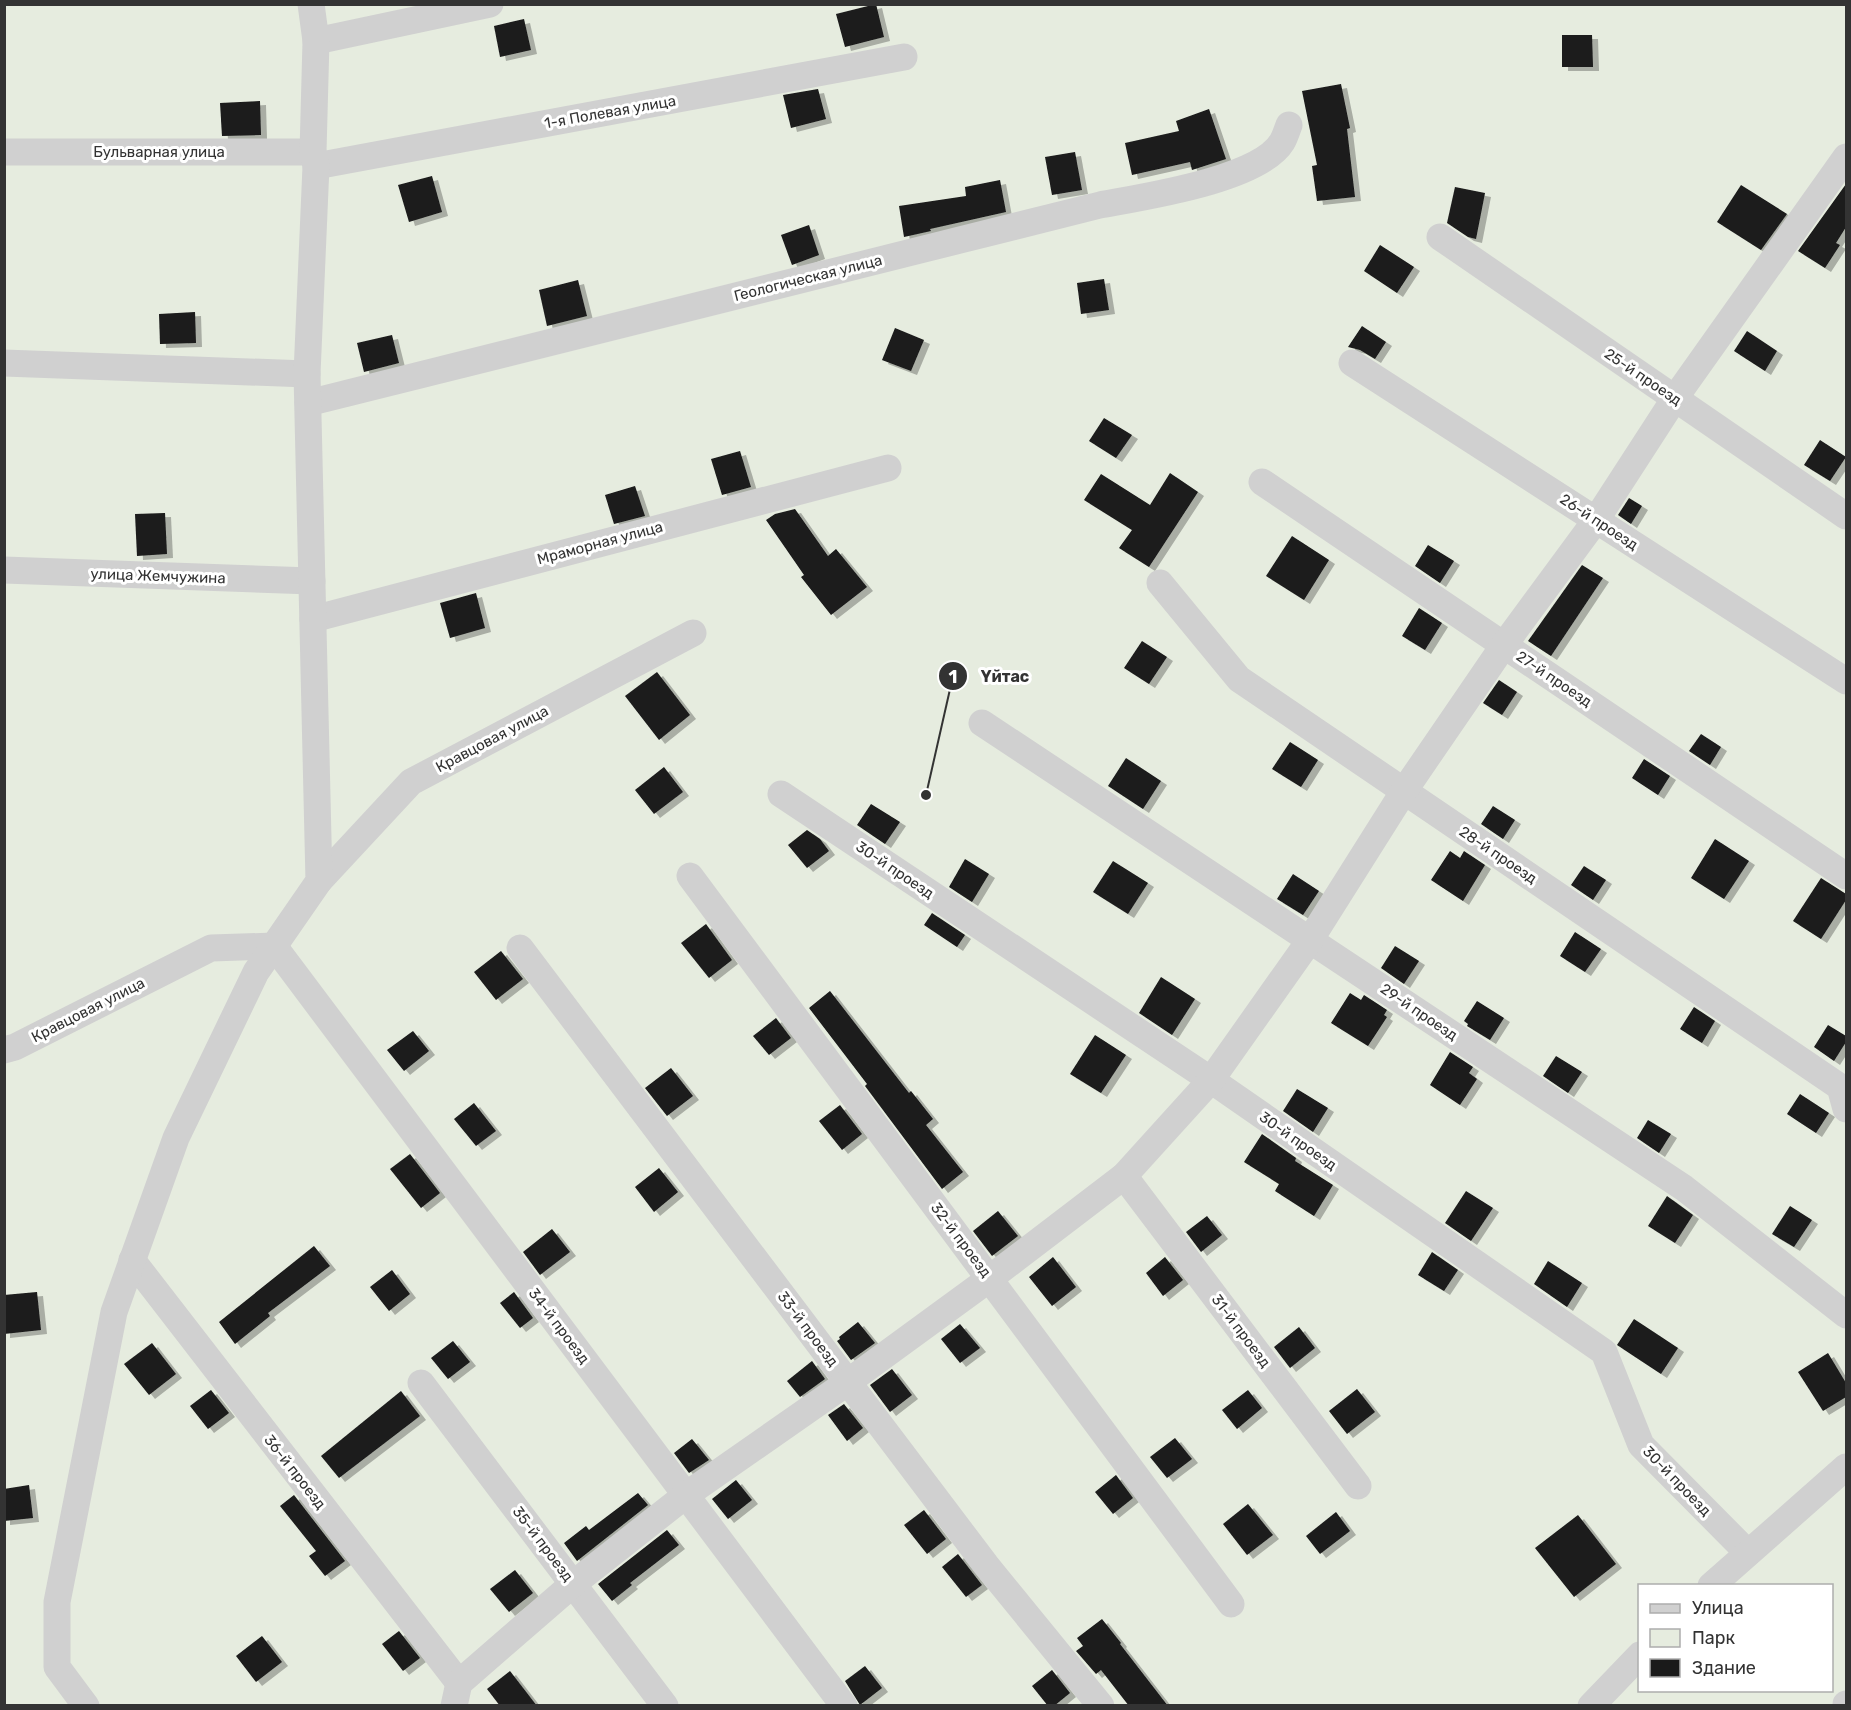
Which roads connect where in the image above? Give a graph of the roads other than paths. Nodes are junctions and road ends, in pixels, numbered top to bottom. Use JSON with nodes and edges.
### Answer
{"nodes":[{"id":1,"x":311,"y":4,"type":"edge"},
{"id":2,"x":490,"y":4,"type":"edge"},
{"id":3,"x":316,"y":41,"type":"junction"},
{"id":4,"x":904,"y":57,"type":"dead end"},
{"id":5,"x":1289,"y":125,"type":"dead end"},
{"id":6,"x":4,"y":152,"type":"edge"},
{"id":7,"x":1846,"y":157,"type":"edge"},
{"id":8,"x":315,"y":159,"type":"junction"},
{"id":9,"x":1440,"y":237,"type":"dead end"},
{"id":10,"x":4,"y":363,"type":"edge"},
{"id":11,"x":1352,"y":363,"type":"dead end"},
{"id":12,"x":307,"y":374,"type":"junction"},
{"id":13,"x":1675,"y":398,"type":"junction"},
{"id":14,"x":308,"y":403,"type":"junction"},
{"id":15,"x":888,"y":468,"type":"dead end"},
{"id":16,"x":1262,"y":482,"type":"dead end"},
{"id":17,"x":1846,"y":516,"type":"edge"},
{"id":18,"x":1596,"y":520,"type":"junction"},
{"id":19,"x":4,"y":570,"type":"edge"},
{"id":20,"x":312,"y":581,"type":"junction"},
{"id":21,"x":1160,"y":583,"type":"dead end"},
{"id":22,"x":313,"y":619,"type":"junction"},
{"id":23,"x":693,"y":633,"type":"dead end"},
{"id":24,"x":1504,"y":645,"type":"junction"},
{"id":25,"x":1846,"y":681,"type":"edge"},
{"id":26,"x":982,"y":723,"type":"dead end"},
{"id":27,"x":1404,"y":791,"type":"junction"},
{"id":28,"x":781,"y":794,"type":"dead end"},
{"id":29,"x":690,"y":876,"type":"dead end"},
{"id":30,"x":1846,"y":876,"type":"edge"},
{"id":31,"x":319,"y":881,"type":"junction"},
{"id":32,"x":1310,"y":940,"type":"junction"},
{"id":33,"x":274,"y":946,"type":"junction"},
{"id":34,"x":520,"y":948,"type":"dead end"},
{"id":35,"x":4,"y":1050,"type":"edge"},
{"id":36,"x":1211,"y":1080,"type":"junction"},
{"id":37,"x":1846,"y":1109,"type":"edge"},
{"id":38,"x":1124,"y":1176,"type":"junction"},
{"id":39,"x":132,"y":1260,"type":"junction"},
{"id":40,"x":990,"y":1279,"type":"junction"},
{"id":41,"x":1846,"y":1315,"type":"edge"},
{"id":42,"x":848,"y":1382,"type":"junction"},
{"id":43,"x":421,"y":1383,"type":"dead end"},
{"id":44,"x":1846,"y":1467,"type":"edge"},
{"id":45,"x":1358,"y":1486,"type":"dead end"},
{"id":46,"x":686,"y":1495,"type":"junction"},
{"id":47,"x":1748,"y":1553,"type":"junction"},
{"id":48,"x":573,"y":1584,"type":"junction"},
{"id":49,"x":1713,"y":1584,"type":"edge"},
{"id":50,"x":1231,"y":1604,"type":"dead end"},
{"id":51,"x":1638,"y":1657,"type":"edge"},
{"id":52,"x":457,"y":1694,"type":"edge"},
{"id":53,"x":86,"y":1706,"type":"edge"},
{"id":54,"x":665,"y":1706,"type":"edge"},
{"id":55,"x":844,"y":1706,"type":"edge"},
{"id":56,"x":1101,"y":1706,"type":"edge"},
{"id":57,"x":1592,"y":1706,"type":"edge"}],
"edges":[{"from":1,"to":3,"type":"street"},
{"from":2,"to":3,"type":"street"},
{"from":3,"to":8,"type":"street"},
{"from":4,"to":8,"type":"street","name":"1-я Полевая улица"},
{"from":5,"to":14,"type":"street","name":"Геологическая улица"},
{"from":6,"to":8,"type":"street","name":"Бульварная улица"},
{"from":7,"to":13,"type":"street"},
{"from":8,"to":12,"type":"street"},
{"from":9,"to":13,"type":"street","name":"25-й проезд"},
{"from":10,"to":12,"type":"street"},
{"from":11,"to":18,"type":"street","name":"26-й проезд"},
{"from":12,"to":14,"type":"street"},
{"from":13,"to":17,"type":"street","name":"25-й проезд"},
{"from":13,"to":18,"type":"street"},
{"from":14,"to":20,"type":"street"},
{"from":15,"to":22,"type":"street","name":"Мраморная улица"},
{"from":16,"to":24,"type":"street","name":"27-й проезд"},
{"from":18,"to":24,"type":"street"},
{"from":18,"to":25,"type":"street","name":"26-й проезд"},
{"from":19,"to":20,"type":"street","name":"улица Жемчужина"},
{"from":20,"to":22,"type":"street"},
{"from":21,"to":27,"type":"street","name":"28-й проезд"},
{"from":22,"to":31,"type":"street"},
{"from":23,"to":31,"type":"street","name":"Кравцовая улица"},
{"from":24,"to":27,"type":"street"},
{"from":24,"to":30,"type":"street","name":"27-й проезд"},
{"from":26,"to":32,"type":"street","name":"29-й проезд"},
{"from":27,"to":32,"type":"street"},
{"from":27,"to":37,"type":"street","name":"28-й проезд"},
{"from":28,"to":36,"type":"street","name":"30-й проезд"},
{"from":29,"to":40,"type":"street","name":"32-й проезд"},
{"from":31,"to":33,"type":"street","name":"Кравцовая улица"},
{"from":32,"to":36,"type":"street"},
{"from":32,"to":41,"type":"street","name":"29-й проезд"},
{"from":33,"to":35,"type":"street","name":"Кравцовая улица"},
{"from":33,"to":39,"type":"street","name":"Кравцовая улица"},
{"from":33,"to":46,"type":"street","name":"34-й проезд"},
{"from":34,"to":42,"type":"street","name":"33-й проезд"},
{"from":36,"to":38,"type":"street"},
{"from":36,"to":47,"type":"street","name":"30-й проезд"},
{"from":38,"to":40,"type":"street"},
{"from":38,"to":45,"type":"street","name":"31-й проезд"},
{"from":39,"to":52,"type":"street","name":"36-й проезд"},
{"from":39,"to":53,"type":"street","name":"Кравцовая улица"},
{"from":40,"to":42,"type":"street"},
{"from":40,"to":50,"type":"street","name":"32-й проезд"},
{"from":42,"to":46,"type":"street"},
{"from":42,"to":56,"type":"street","name":"33-й проезд"},
{"from":43,"to":48,"type":"street","name":"35-й проезд"},
{"from":44,"to":47,"type":"street"},
{"from":46,"to":48,"type":"street"},
{"from":46,"to":55,"type":"street","name":"34-й проезд"},
{"from":47,"to":49,"type":"street"},
{"from":48,"to":52,"type":"street"},
{"from":48,"to":54,"type":"street","name":"35-й проезд"},
{"from":51,"to":57,"type":"street"}]}
